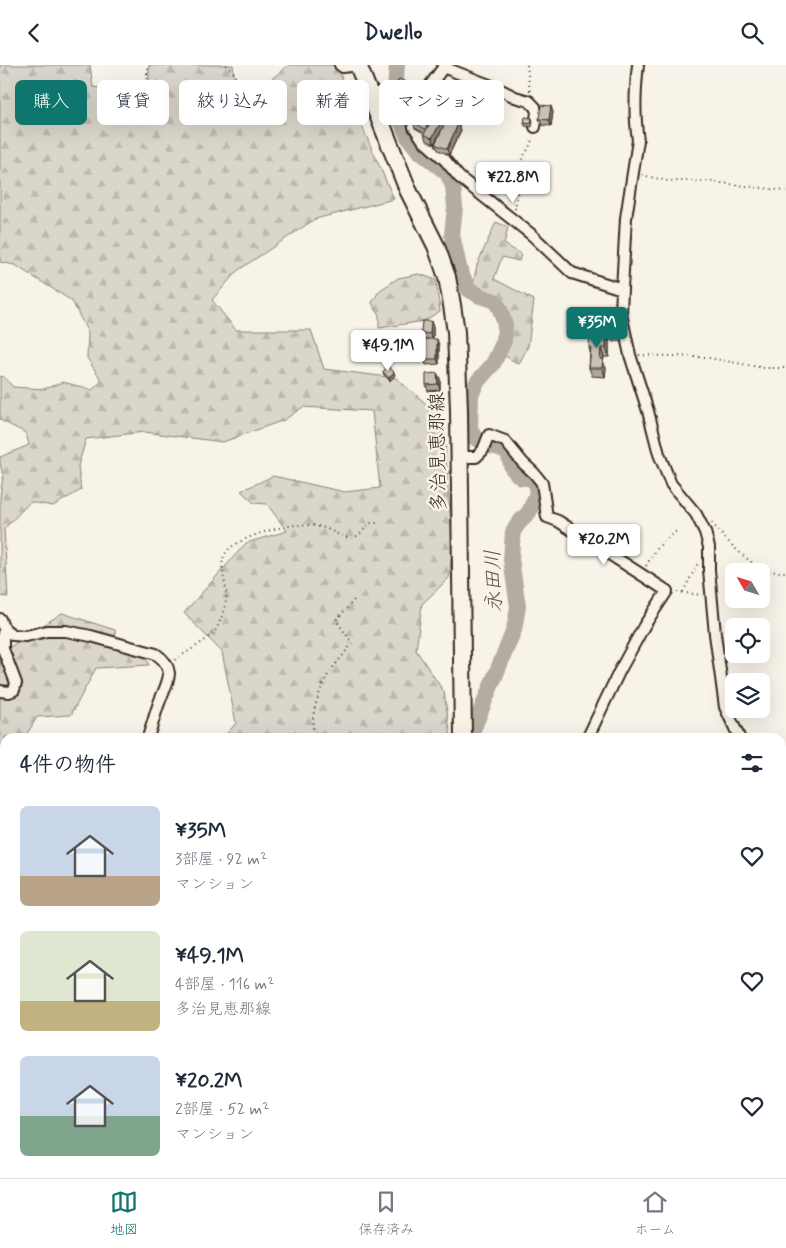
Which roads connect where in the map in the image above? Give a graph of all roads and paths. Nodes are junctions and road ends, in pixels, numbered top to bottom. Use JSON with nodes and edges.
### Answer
{"nodes":[{"id":1,"x":149,"y":65,"type":"edge"},
{"id":2,"x":226,"y":65,"type":"edge"},
{"id":3,"x":340,"y":65,"type":"edge"},
{"id":4,"x":358,"y":65,"type":"edge"},
{"id":5,"x":527,"y":65,"type":"edge"},
{"id":6,"x":638,"y":65,"type":"edge"},
{"id":7,"x":445,"y":66,"type":"edge"},
{"id":8,"x":148,"y":80,"type":"edge"},
{"id":9,"x":236,"y":80,"type":"edge"},
{"id":10,"x":434,"y":80,"type":"edge"},
{"id":11,"x":370,"y":93,"type":"junction"},
{"id":12,"x":379,"y":93,"type":"edge"},
{"id":13,"x":529,"y":101,"type":"junction"},
{"id":14,"x":414,"y":125,"type":"edge"},
{"id":15,"x":535,"y":127,"type":"joint"},
{"id":16,"x":633,"y":173,"type":"junction"},
{"id":17,"x":786,"y":191,"type":"edge"},
{"id":18,"x":511,"y":218,"type":"junction"},
{"id":19,"x":622,"y":289,"type":"junction"},
{"id":20,"x":624,"y":326,"type":"junction"},
{"id":21,"x":583,"y":333,"type":"dead end"},
{"id":22,"x":630,"y":355,"type":"junction"},
{"id":23,"x":786,"y":368,"type":"edge"},
{"id":24,"x":460,"y":459,"type":"junction"},
{"id":25,"x":710,"y":521,"type":"dead end"},
{"id":26,"x":380,"y":523,"type":"dead end"},
{"id":27,"x":678,"y":530,"type":"dead end"},
{"id":28,"x":709,"y":557,"type":"junction"},
{"id":29,"x":786,"y":572,"type":"edge"},
{"id":30,"x":642,"y":575,"type":"junction"},
{"id":31,"x":667,"y":591,"type":"junction"},
{"id":32,"x":683,"y":592,"type":"junction"},
{"id":33,"x":711,"y":595,"type":"junction"},
{"id":34,"x":356,"y":599,"type":"dead end"},
{"id":35,"x":0,"y":619,"type":"edge"},
{"id":36,"x":6,"y":630,"type":"junction"},
{"id":37,"x":166,"y":665,"type":"junction"},
{"id":38,"x":0,"y":691,"type":"edge"},
{"id":39,"x":149,"y":733,"type":"edge"},
{"id":40,"x":315,"y":733,"type":"edge"},
{"id":41,"x":462,"y":733,"type":"edge"},
{"id":42,"x":590,"y":733,"type":"edge"},
{"id":43,"x":737,"y":733,"type":"edge"}],
"edges":[{"from":1,"to":8,"type":"path"},
{"from":2,"to":9,"type":"path"},
{"from":3,"to":4,"type":"street"},
{"from":4,"to":11,"type":"main road","name":"多治見恵那線"},
{"from":5,"to":13,"type":"path"},
{"from":6,"to":16,"type":"street"},
{"from":7,"to":10,"type":"street"},
{"from":7,"to":13,"type":"street"},
{"from":11,"to":12,"type":"street"},
{"from":11,"to":24,"type":"main road","name":"多治見恵那線"},
{"from":13,"to":15,"type":"street"},
{"from":14,"to":18,"type":"street"},
{"from":15,"to":18,"type":"path"},
{"from":16,"to":17,"type":"path"},
{"from":16,"to":19,"type":"street"},
{"from":18,"to":19,"type":"street"},
{"from":19,"to":20,"type":"street"},
{"from":20,"to":21,"type":"path"},
{"from":20,"to":22,"type":"street"},
{"from":22,"to":23,"type":"path"},
{"from":22,"to":28,"type":"street"},
{"from":24,"to":30,"type":"street"},
{"from":24,"to":41,"type":"main road","name":"多治見恵那線"},
{"from":25,"to":29,"type":"path"},
{"from":26,"to":37,"type":"path"},
{"from":27,"to":30,"type":"path"},
{"from":28,"to":32,"type":"path"},
{"from":28,"to":33,"type":"street"},
{"from":30,"to":31,"type":"street"},
{"from":31,"to":32,"type":"path"},
{"from":31,"to":42,"type":"street"},
{"from":32,"to":33,"type":"path"},
{"from":33,"to":43,"type":"street"},
{"from":34,"to":40,"type":"path"},
{"from":35,"to":36,"type":"street"},
{"from":36,"to":37,"type":"street"},
{"from":36,"to":38,"type":"street"},
{"from":37,"to":39,"type":"street"}]}
